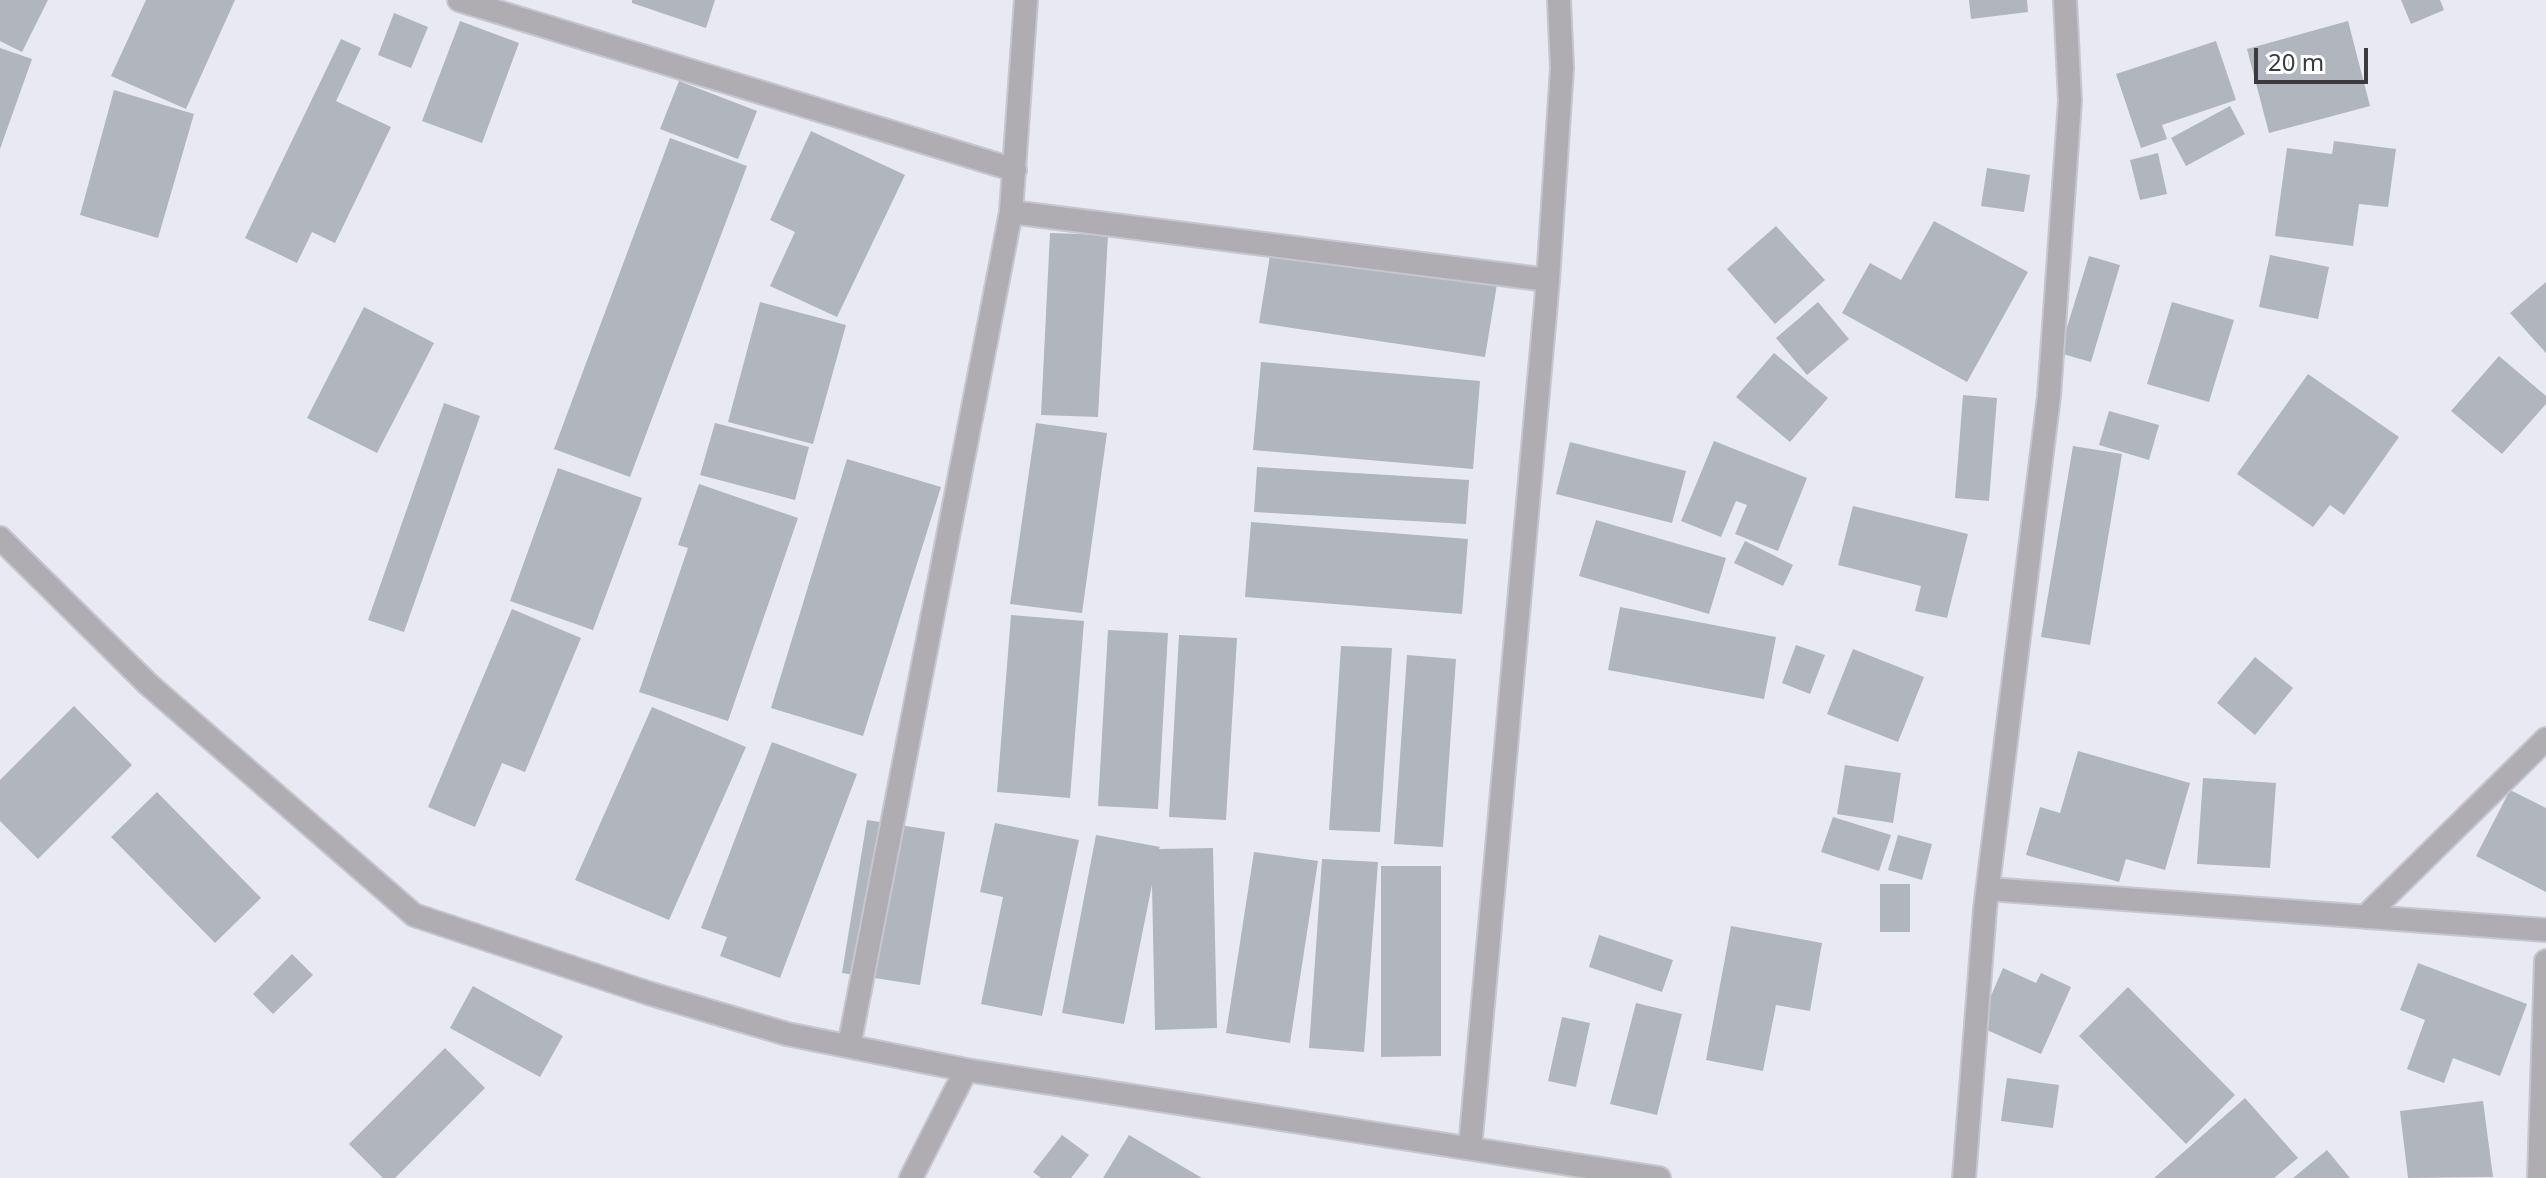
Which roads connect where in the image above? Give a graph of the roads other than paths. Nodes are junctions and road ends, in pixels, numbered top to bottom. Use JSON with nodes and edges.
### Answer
{"nodes":[{"id":1,"x":459,"y":0,"type":"edge"},
{"id":2,"x":1026,"y":0,"type":"edge"},
{"id":3,"x":1559,"y":0,"type":"edge"},
{"id":4,"x":2065,"y":0,"type":"edge"},
{"id":5,"x":1015,"y":170,"type":"junction"},
{"id":6,"x":1011,"y":212,"type":"junction"},
{"id":7,"x":1548,"y":280,"type":"junction"},
{"id":8,"x":0,"y":538,"type":"edge"},
{"id":9,"x":2546,"y":739,"type":"edge"},
{"id":10,"x":1988,"y":889,"type":"junction"},
{"id":11,"x":2365,"y":917,"type":"junction"},
{"id":12,"x":2546,"y":930,"type":"edge"},
{"id":13,"x":2546,"y":961,"type":"edge"},
{"id":14,"x":849,"y":1046,"type":"junction"},
{"id":15,"x":966,"y":1070,"type":"junction"},
{"id":16,"x":1470,"y":1148,"type":"junction"},
{"id":17,"x":911,"y":1178,"type":"edge"},
{"id":18,"x":1659,"y":1178,"type":"edge"},
{"id":19,"x":1964,"y":1178,"type":"edge"},
{"id":20,"x":2539,"y":1178,"type":"edge"}],
"edges":[{"from":1,"to":5,"type":"street"},
{"from":2,"to":5,"type":"street"},
{"from":3,"to":7,"type":"street"},
{"from":4,"to":10,"type":"street"},
{"from":5,"to":6,"type":"street"},
{"from":6,"to":7,"type":"street"},
{"from":6,"to":14,"type":"street"},
{"from":7,"to":16,"type":"street"},
{"from":8,"to":14,"type":"street"},
{"from":9,"to":11,"type":"street"},
{"from":10,"to":11,"type":"street"},
{"from":10,"to":19,"type":"street"},
{"from":11,"to":12,"type":"street"},
{"from":13,"to":20,"type":"street"},
{"from":14,"to":15,"type":"street"},
{"from":15,"to":16,"type":"street"},
{"from":15,"to":17,"type":"street"},
{"from":16,"to":18,"type":"street"}]}
